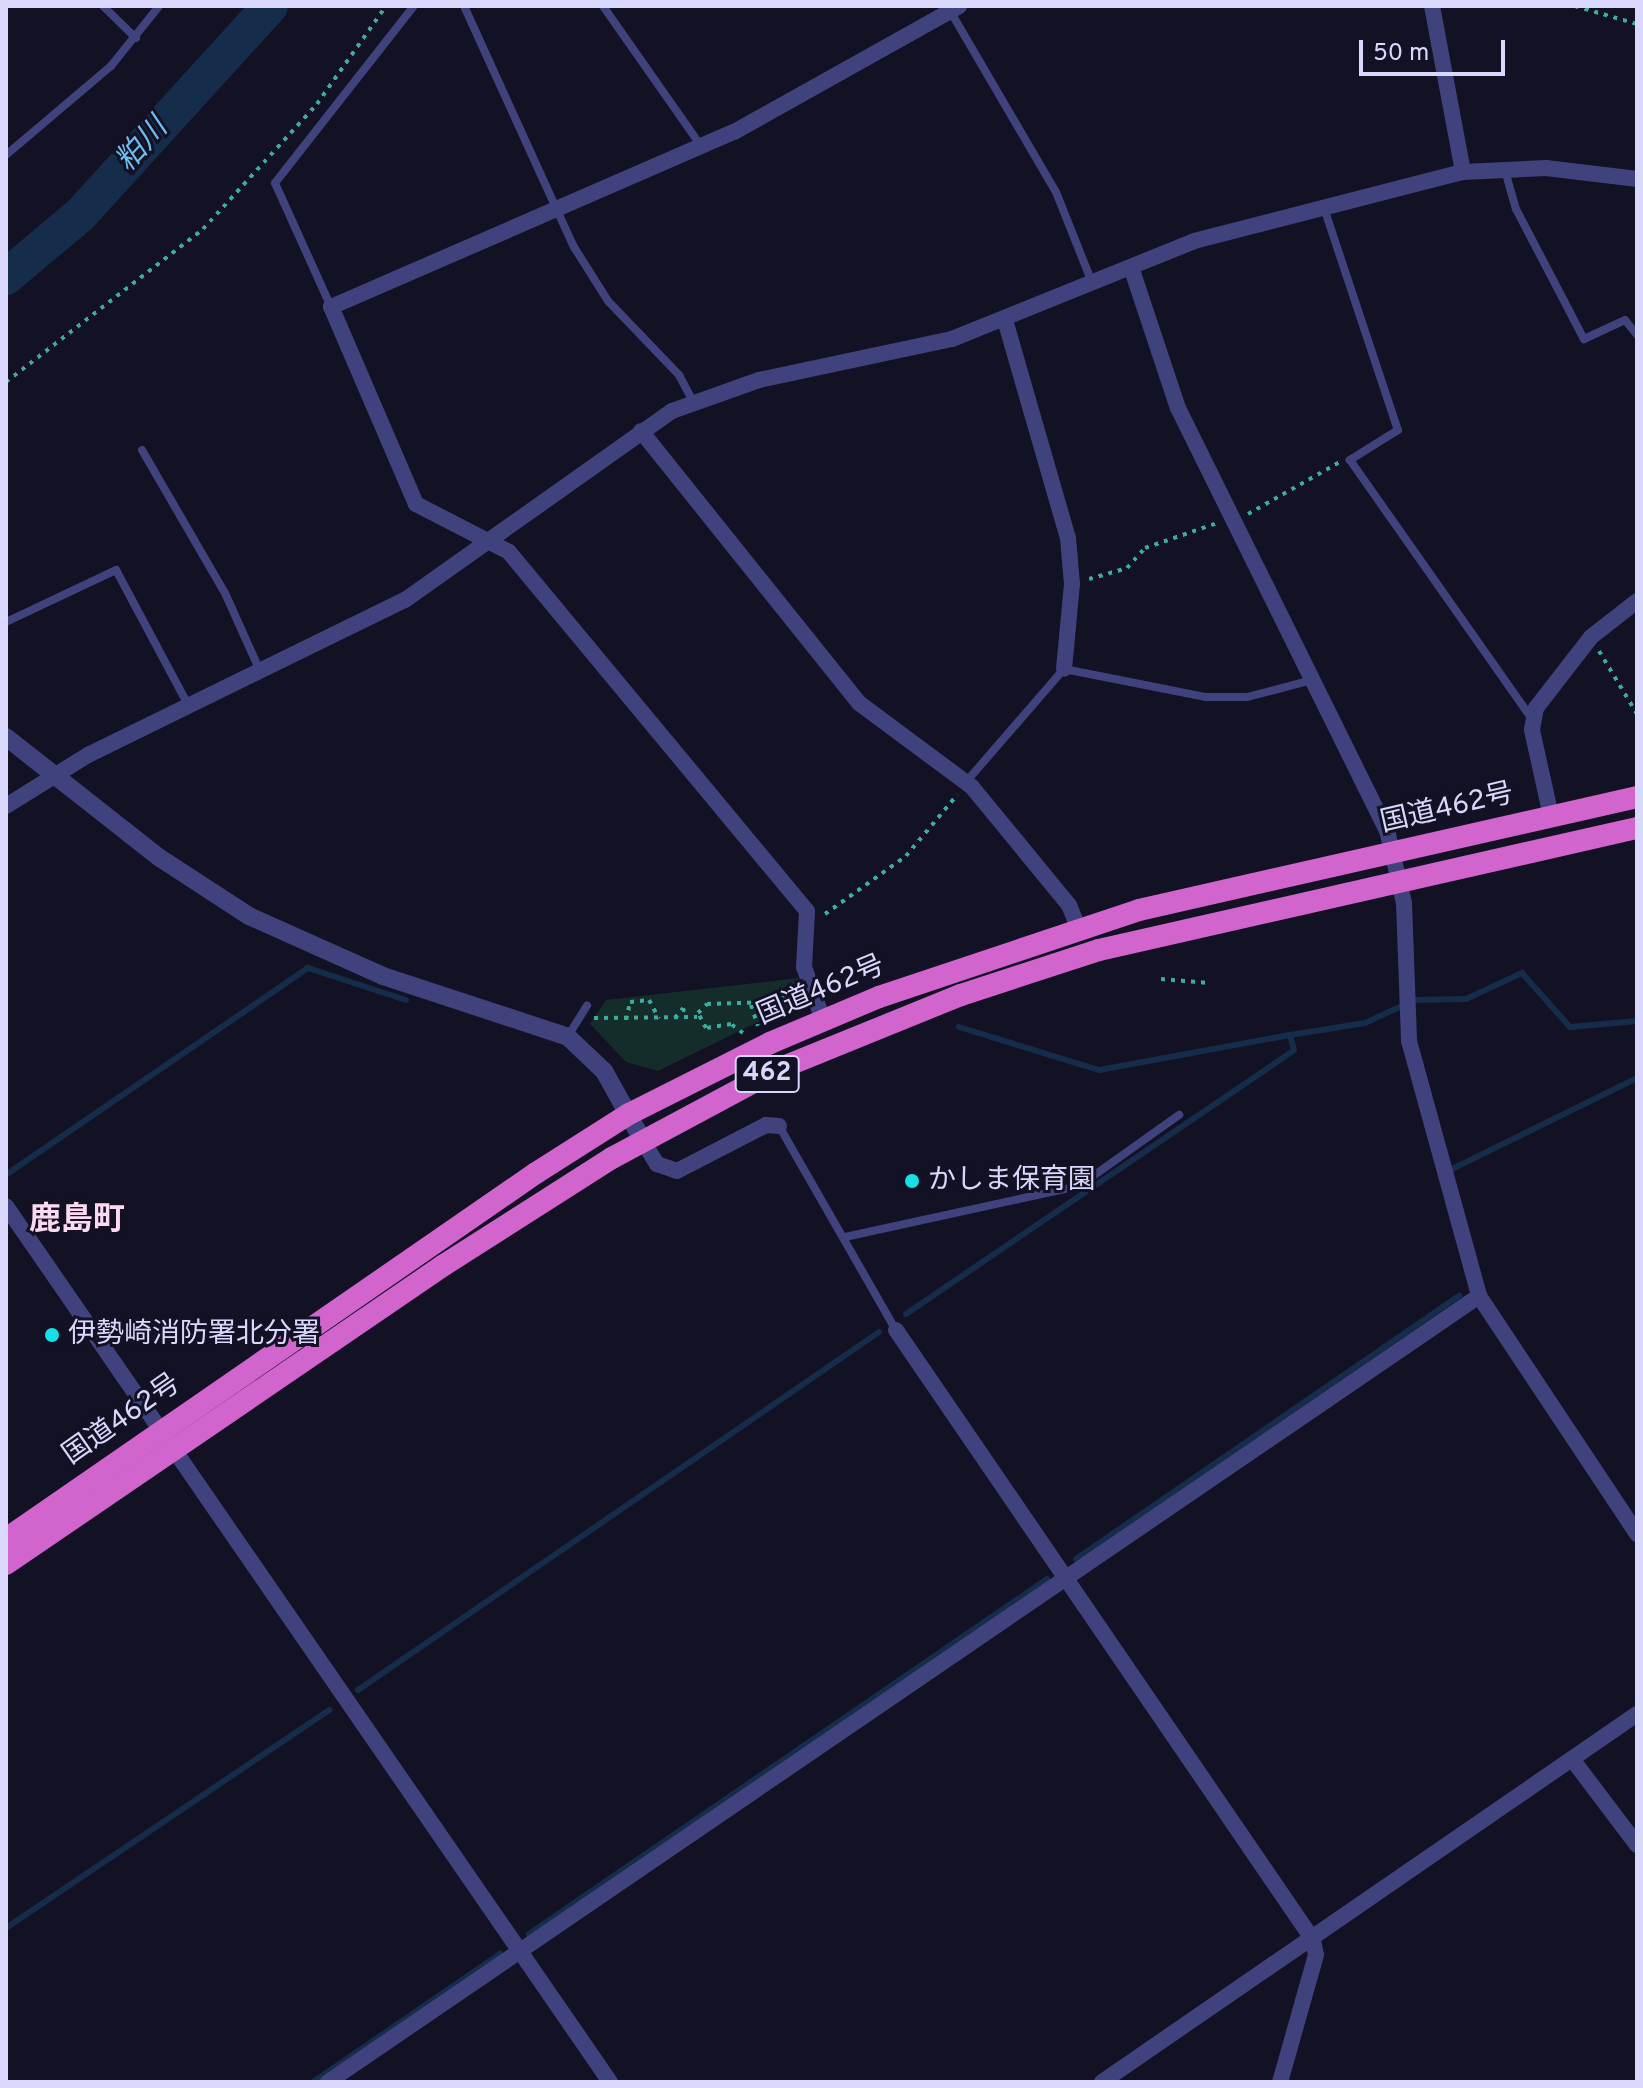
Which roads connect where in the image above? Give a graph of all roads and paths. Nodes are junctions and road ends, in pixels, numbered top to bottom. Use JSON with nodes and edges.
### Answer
{"nodes":[{"id":1,"x":103,"y":6,"type":"edge"},
{"id":2,"x":159,"y":6,"type":"edge"},
{"id":3,"x":386,"y":6,"type":"edge"},
{"id":4,"x":414,"y":6,"type":"edge"},
{"id":5,"x":464,"y":6,"type":"edge"},
{"id":6,"x":603,"y":6,"type":"edge"},
{"id":7,"x":1432,"y":6,"type":"edge"},
{"id":8,"x":1575,"y":6,"type":"edge"},
{"id":9,"x":952,"y":8,"type":"edge"},
{"id":10,"x":1637,"y":24,"type":"edge"},
{"id":11,"x":136,"y":38,"type":"junction"},
{"id":12,"x":701,"y":146,"type":"junction"},
{"id":13,"x":6,"y":155,"type":"edge"},
{"id":14,"x":1504,"y":166,"type":"junction"},
{"id":15,"x":1463,"y":172,"type":"junction"},
{"id":16,"x":1637,"y":179,"type":"edge"},
{"id":17,"x":1323,"y":207,"type":"junction"},
{"id":18,"x":558,"y":209,"type":"junction"},
{"id":19,"x":1131,"y":267,"type":"junction"},
{"id":20,"x":1091,"y":280,"type":"junction"},
{"id":21,"x":331,"y":307,"type":"junction"},
{"id":22,"x":1005,"y":320,"type":"junction"},
{"id":23,"x":1637,"y":335,"type":"edge"},
{"id":24,"x":6,"y":382,"type":"edge"},
{"id":25,"x":694,"y":403,"type":"junction"},
{"id":26,"x":641,"y":431,"type":"junction"},
{"id":27,"x":142,"y":450,"type":"dead end"},
{"id":28,"x":1350,"y":460,"type":"junction"},
{"id":29,"x":1231,"y":521,"type":"junction"},
{"id":30,"x":494,"y":540,"type":"junction"},
{"id":31,"x":1072,"y":584,"type":"junction"},
{"id":32,"x":1637,"y":601,"type":"edge"},
{"id":33,"x":6,"y":622,"type":"edge"},
{"id":34,"x":1591,"y":637,"type":"junction"},
{"id":35,"x":1064,"y":669,"type":"junction"},
{"id":36,"x":262,"y":674,"type":"junction"},
{"id":37,"x":1309,"y":681,"type":"junction"},
{"id":38,"x":189,"y":708,"type":"junction"},
{"id":39,"x":1637,"y":714,"type":"edge"},
{"id":40,"x":1532,"y":719,"type":"junction"},
{"id":41,"x":6,"y":737,"type":"edge"},
{"id":42,"x":53,"y":774,"type":"junction"},
{"id":43,"x":966,"y":783,"type":"junction"},
{"id":44,"x":1637,"y":797,"type":"edge"},
{"id":45,"x":6,"y":806,"type":"edge"},
{"id":46,"x":1551,"y":816,"type":"junction"},
{"id":47,"x":1637,"y":828,"type":"edge"},
{"id":48,"x":1394,"y":852,"type":"junction"},
{"id":49,"x":1401,"y":884,"type":"junction"},
{"id":50,"x":807,"y":919,"type":"junction"},
{"id":51,"x":1079,"y":930,"type":"junction"},
{"id":52,"x":1161,"y":979,"type":"dead end"},
{"id":53,"x":1209,"y":983,"type":"dead end"},
{"id":54,"x":797,"y":998,"type":"dead end"},
{"id":55,"x":751,"y":1005,"type":"dead end"},
{"id":56,"x":587,"y":1006,"type":"dead end"},
{"id":57,"x":697,"y":1017,"type":"junction"},
{"id":58,"x":594,"y":1018,"type":"dead end"},
{"id":59,"x":675,"y":1018,"type":"junction"},
{"id":60,"x":686,"y":1018,"type":"junction"},
{"id":61,"x":659,"y":1019,"type":"junction"},
{"id":62,"x":626,"y":1020,"type":"junction"},
{"id":63,"x":823,"y":1020,"type":"junction"},
{"id":64,"x":758,"y":1026,"type":"dead end"},
{"id":65,"x":743,"y":1033,"type":"dead end"},
{"id":66,"x":568,"y":1037,"type":"junction"},
{"id":67,"x":629,"y":1114,"type":"junction"},
{"id":68,"x":1179,"y":1115,"type":"dead end"},
{"id":69,"x":779,"y":1126,"type":"joint"},
{"id":70,"x":643,"y":1141,"type":"junction"},
{"id":71,"x":6,"y":1206,"type":"edge"},
{"id":72,"x":845,"y":1237,"type":"junction"},
{"id":73,"x":1479,"y":1296,"type":"junction"},
{"id":74,"x":896,"y":1330,"type":"joint"},
{"id":75,"x":159,"y":1428,"type":"junction"},
{"id":76,"x":175,"y":1452,"type":"junction"},
{"id":77,"x":1637,"y":1534,"type":"edge"},
{"id":78,"x":6,"y":1539,"type":"edge"},
{"id":79,"x":6,"y":1564,"type":"edge"},
{"id":80,"x":1066,"y":1575,"type":"junction"},
{"id":81,"x":1637,"y":1714,"type":"edge"},
{"id":82,"x":1572,"y":1759,"type":"junction"},
{"id":83,"x":1637,"y":1845,"type":"edge"},
{"id":84,"x":1313,"y":1940,"type":"junction"},
{"id":85,"x":519,"y":1951,"type":"junction"},
{"id":86,"x":328,"y":2082,"type":"edge"},
{"id":87,"x":610,"y":2082,"type":"edge"},
{"id":88,"x":1102,"y":2082,"type":"edge"},
{"id":89,"x":1280,"y":2082,"type":"edge"}],
"edges":[{"from":1,"to":11,"type":"lane"},
{"from":2,"to":11,"type":"lane"},
{"from":3,"to":24,"type":"path"},
{"from":4,"to":21,"type":"lane"},
{"from":5,"to":18,"type":"lane"},
{"from":6,"to":12,"type":"lane"},
{"from":7,"to":15,"type":"street"},
{"from":8,"to":10,"type":"path"},
{"from":9,"to":12,"type":"street"},
{"from":9,"to":20,"type":"lane"},
{"from":11,"to":13,"type":"lane"},
{"from":12,"to":18,"type":"street"},
{"from":14,"to":15,"type":"street"},
{"from":14,"to":16,"type":"street"},
{"from":14,"to":23,"type":"lane"},
{"from":15,"to":17,"type":"street"},
{"from":17,"to":19,"type":"street"},
{"from":17,"to":28,"type":"lane"},
{"from":18,"to":21,"type":"street"},
{"from":18,"to":25,"type":"lane"},
{"from":19,"to":20,"type":"street"},
{"from":19,"to":29,"type":"street"},
{"from":20,"to":22,"type":"street"},
{"from":21,"to":30,"type":"street"},
{"from":22,"to":25,"type":"street"},
{"from":22,"to":31,"type":"street"},
{"from":25,"to":26,"type":"street"},
{"from":26,"to":30,"type":"street"},
{"from":26,"to":43,"type":"street"},
{"from":27,"to":36,"type":"lane"},
{"from":28,"to":29,"type":"path"},
{"from":28,"to":40,"type":"lane"},
{"from":29,"to":31,"type":"path"},
{"from":29,"to":37,"type":"street"},
{"from":30,"to":36,"type":"street"},
{"from":30,"to":50,"type":"street"},
{"from":31,"to":35,"type":"street"},
{"from":32,"to":34,"type":"street"},
{"from":33,"to":38,"type":"lane"},
{"from":34,"to":39,"type":"path"},
{"from":34,"to":40,"type":"street"},
{"from":35,"to":37,"type":"lane"},
{"from":35,"to":43,"type":"lane"},
{"from":36,"to":38,"type":"street"},
{"from":37,"to":48,"type":"street"},
{"from":38,"to":42,"type":"street"},
{"from":40,"to":46,"type":"street"},
{"from":41,"to":42,"type":"street"},
{"from":42,"to":45,"type":"street"},
{"from":42,"to":66,"type":"street"},
{"from":43,"to":50,"type":"path"},
{"from":43,"to":51,"type":"street"},
{"from":44,"to":46,"type":"highway","name":"国道462号","number":"462"},
{"from":46,"to":48,"type":"highway","name":"国道462号","number":"462"},
{"from":47,"to":49,"type":"highway","name":"国道462号","number":"462"},
{"from":48,"to":49,"type":"street"},
{"from":48,"to":51,"type":"highway","name":"国道462号","number":"462"},
{"from":49,"to":70,"type":"highway","name":"国道462号","number":"462"},
{"from":49,"to":73,"type":"street"},
{"from":50,"to":63,"type":"street"},
{"from":51,"to":63,"type":"highway","name":"国道462号","number":"462"},
{"from":52,"to":53,"type":"path"},
{"from":54,"to":57,"type":"path"},
{"from":55,"to":64,"type":"path"},
{"from":56,"to":66,"type":"lane"},
{"from":57,"to":60,"type":"path"},
{"from":57,"to":65,"type":"path"},
{"from":58,"to":62,"type":"path"},
{"from":59,"to":60,"type":"path"},
{"from":59,"to":60,"type":"path"},
{"from":59,"to":61,"type":"path"},
{"from":61,"to":62,"type":"path"},
{"from":61,"to":62,"type":"path"},
{"from":63,"to":67,"type":"highway","name":"国道462号","number":"462"},
{"from":66,"to":67,"type":"street"},
{"from":67,"to":70,"type":"street"},
{"from":67,"to":75,"type":"highway","name":"国道462号","number":"462"},
{"from":68,"to":72,"type":"lane"},
{"from":69,"to":70,"type":"street"},
{"from":69,"to":72,"type":"lane"},
{"from":70,"to":76,"type":"highway","name":"国道462号","number":"462"},
{"from":71,"to":75,"type":"street"},
{"from":72,"to":74,"type":"lane"},
{"from":73,"to":77,"type":"street"},
{"from":73,"to":80,"type":"street"},
{"from":74,"to":80,"type":"street"},
{"from":75,"to":76,"type":"street"},
{"from":75,"to":78,"type":"highway","name":"国道462号","number":"462"},
{"from":76,"to":79,"type":"highway","name":"国道462号","number":"462"},
{"from":76,"to":85,"type":"street"},
{"from":80,"to":84,"type":"street"},
{"from":80,"to":85,"type":"street"},
{"from":81,"to":82,"type":"street"},
{"from":82,"to":83,"type":"street"},
{"from":82,"to":84,"type":"street"},
{"from":84,"to":88,"type":"street"},
{"from":84,"to":89,"type":"street"},
{"from":85,"to":86,"type":"street"},
{"from":85,"to":87,"type":"street"}]}
